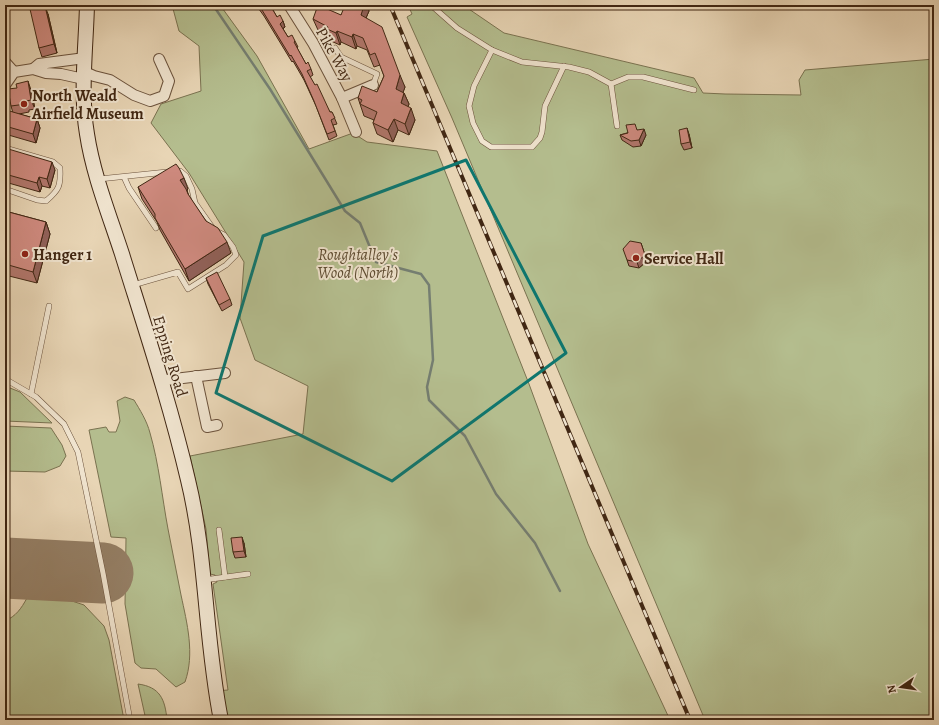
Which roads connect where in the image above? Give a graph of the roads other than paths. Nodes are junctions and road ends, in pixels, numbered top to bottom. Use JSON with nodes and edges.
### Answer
{"nodes":[{"id":1,"x":87,"y":5,"type":"edge"},
{"id":2,"x":289,"y":5,"type":"edge"},
{"id":3,"x":430,"y":5,"type":"edge"},
{"id":4,"x":335,"y":48,"type":"dead end"},
{"id":5,"x":492,"y":50,"type":"junction"},
{"id":6,"x":85,"y":58,"type":"junction"},
{"id":7,"x":159,"y":59,"type":"dead end"},
{"id":8,"x":5,"y":62,"type":"edge"},
{"id":9,"x":564,"y":66,"type":"junction"},
{"id":10,"x":33,"y":69,"type":"junction"},
{"id":11,"x":14,"y":72,"type":"junction"},
{"id":12,"x":84,"y":77,"type":"junction"},
{"id":13,"x":612,"y":84,"type":"junction"},
{"id":14,"x":5,"y":85,"type":"edge"},
{"id":15,"x":373,"y":85,"type":"joint"},
{"id":16,"x":694,"y":90,"type":"dead end"},
{"id":17,"x":342,"y":98,"type":"junction"},
{"id":18,"x":617,"y":126,"type":"dead end"},
{"id":19,"x":356,"y":132,"type":"dead end"},
{"id":20,"x":5,"y":148,"type":"edge"},
{"id":21,"x":124,"y":177,"type":"junction"},
{"id":22,"x":98,"y":179,"type":"junction"},
{"id":23,"x":5,"y":190,"type":"edge"},
{"id":24,"x":156,"y":228,"type":"edge"},
{"id":25,"x":132,"y":285,"type":"junction"},
{"id":26,"x":49,"y":306,"type":"dead end"},
{"id":27,"x":225,"y":373,"type":"dead end"},
{"id":28,"x":196,"y":376,"type":"junction"},
{"id":29,"x":5,"y":379,"type":"edge"},
{"id":30,"x":162,"y":381,"type":"junction"},
{"id":31,"x":31,"y":394,"type":"junction"},
{"id":32,"x":217,"y":425,"type":"dead end"},
{"id":33,"x":219,"y":530,"type":"dead end"},
{"id":34,"x":248,"y":574,"type":"dead end"},
{"id":35,"x":225,"y":577,"type":"junction"},
{"id":36,"x":203,"y":580,"type":"junction"},
{"id":37,"x":130,"y":720,"type":"edge"},
{"id":38,"x":221,"y":720,"type":"edge"}],
"edges":[{"from":1,"to":6,"type":"main road","name":"Epping Road"},
{"from":2,"to":17,"type":"street","name":"Pike Way"},
{"from":3,"to":5,"type":"lane"},
{"from":4,"to":15,"type":"lane"},
{"from":5,"to":9,"type":"lane"},
{"from":5,"to":9,"type":"lane"},
{"from":6,"to":10,"type":"street"},
{"from":6,"to":12,"type":"main road","name":"Epping Road"},
{"from":7,"to":12,"type":"street"},
{"from":8,"to":11,"type":"street"},
{"from":9,"to":13,"type":"lane"},
{"from":10,"to":11,"type":"street"},
{"from":10,"to":12,"type":"street"},
{"from":11,"to":14,"type":"street"},
{"from":12,"to":22,"type":"main road","name":"Epping Road"},
{"from":13,"to":16,"type":"lane"},
{"from":13,"to":18,"type":"lane"},
{"from":15,"to":17,"type":"street","name":"Pike Way"},
{"from":17,"to":19,"type":"street","name":"Pike Way"},
{"from":20,"to":23,"type":"lane"},
{"from":21,"to":22,"type":"lane"},
{"from":21,"to":24,"type":"lane"},
{"from":21,"to":25,"type":"lane"},
{"from":22,"to":25,"type":"main road","name":"Epping Road"},
{"from":25,"to":30,"type":"main road","name":"Epping Road"},
{"from":26,"to":31,"type":"lane"},
{"from":27,"to":28,"type":"street"},
{"from":28,"to":30,"type":"street"},
{"from":28,"to":32,"type":"street"},
{"from":29,"to":31,"type":"lane"},
{"from":30,"to":36,"type":"main road","name":"Epping Road"},
{"from":31,"to":37,"type":"lane"},
{"from":33,"to":35,"type":"lane"},
{"from":34,"to":35,"type":"lane"},
{"from":35,"to":36,"type":"lane"},
{"from":36,"to":38,"type":"main road","name":"Epping Road"}]}
